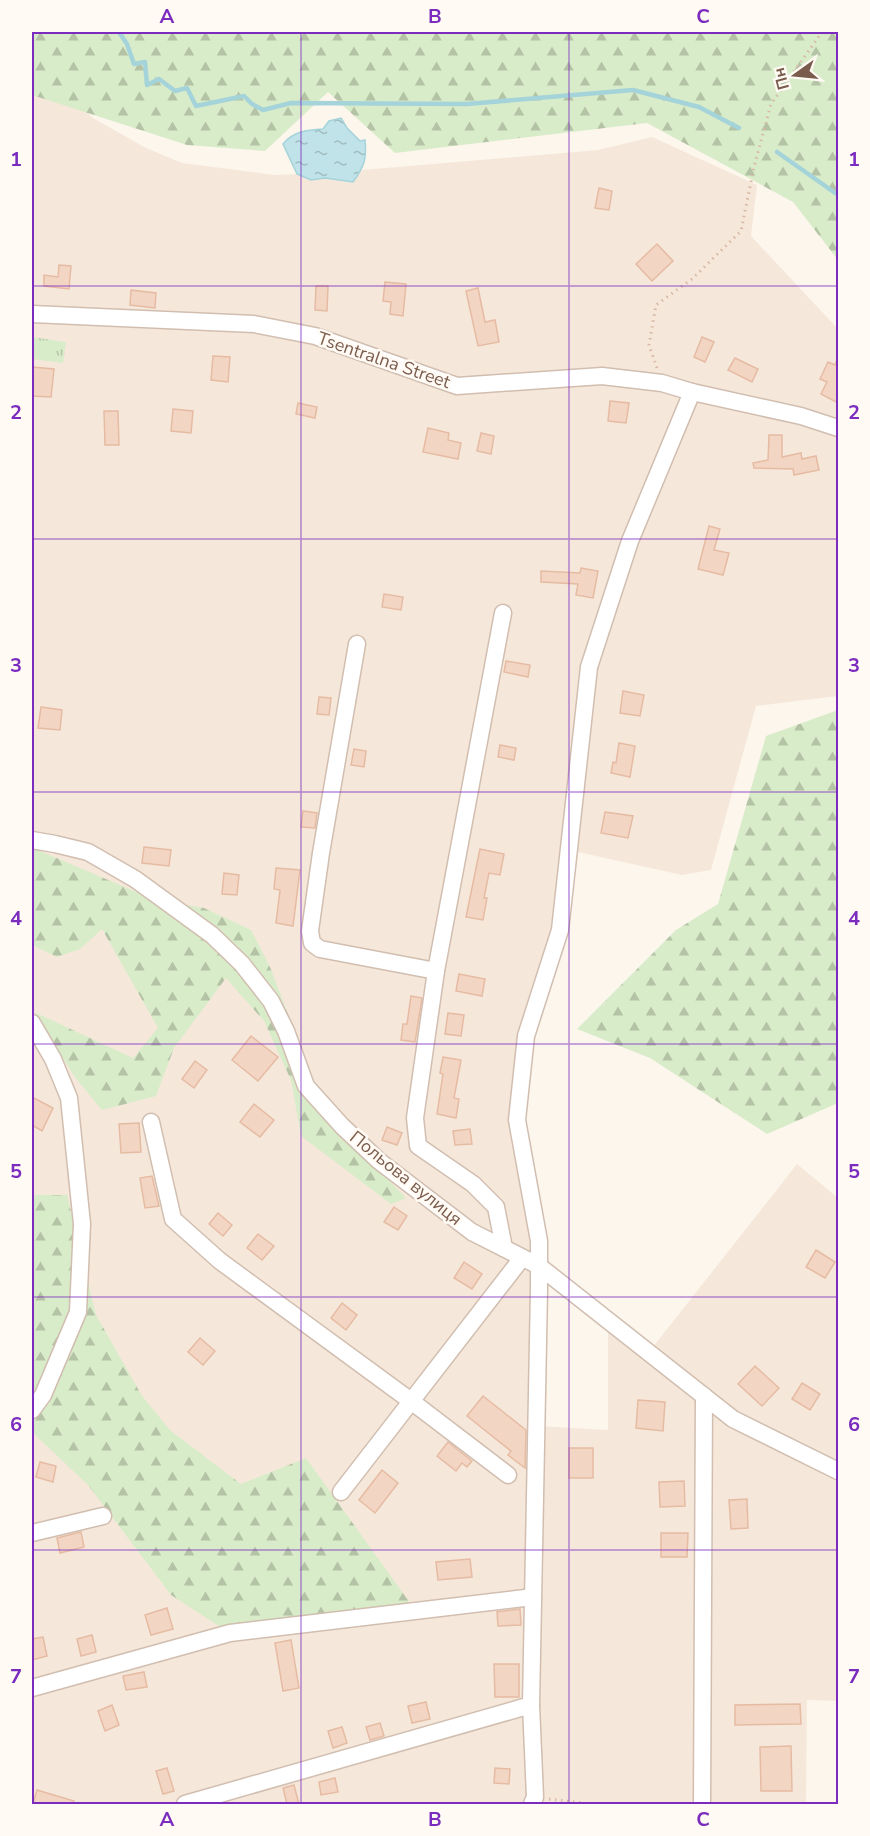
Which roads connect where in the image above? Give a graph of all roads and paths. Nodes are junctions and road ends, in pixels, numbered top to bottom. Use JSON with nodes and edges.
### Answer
{"nodes":[{"id":1,"x":822,"y":32,"type":"edge"},
{"id":2,"x":32,"y":314,"type":"edge"},
{"id":3,"x":662,"y":383,"type":"junction"},
{"id":4,"x":692,"y":392,"type":"junction"},
{"id":5,"x":838,"y":428,"type":"edge"},
{"id":6,"x":503,"y":613,"type":"dead end"},
{"id":7,"x":357,"y":644,"type":"dead end"},
{"id":8,"x":32,"y":840,"type":"edge"},
{"id":9,"x":436,"y":971,"type":"junction"},
{"id":10,"x":32,"y":1023,"type":"edge"},
{"id":11,"x":151,"y":1122,"type":"dead end"},
{"id":12,"x":504,"y":1248,"type":"junction"},
{"id":13,"x":522,"y":1258,"type":"junction"},
{"id":14,"x":538,"y":1266,"type":"junction"},
{"id":15,"x":704,"y":1396,"type":"junction"},
{"id":16,"x":411,"y":1401,"type":"junction"},
{"id":17,"x":32,"y":1410,"type":"edge"},
{"id":18,"x":838,"y":1471,"type":"edge"},
{"id":19,"x":508,"y":1475,"type":"dead end"},
{"id":20,"x":341,"y":1492,"type":"dead end"},
{"id":21,"x":103,"y":1516,"type":"dead end"},
{"id":22,"x":32,"y":1533,"type":"edge"},
{"id":23,"x":533,"y":1597,"type":"junction"},
{"id":24,"x":32,"y":1688,"type":"edge"},
{"id":25,"x":531,"y":1705,"type":"junction"},
{"id":26,"x":534,"y":1801,"type":"edge"},
{"id":27,"x":185,"y":1804,"type":"edge"},
{"id":28,"x":591,"y":1804,"type":"edge"},
{"id":29,"x":702,"y":1804,"type":"edge"}],
"edges":[{"from":1,"to":3,"type":"path"},
{"from":2,"to":3,"type":"street","name":"Tsentralna Street"},
{"from":3,"to":4,"type":"street","name":"Tsentralna Street"},
{"from":4,"to":5,"type":"street","name":"Tsentralna Street"},
{"from":4,"to":14,"type":"street"},
{"from":6,"to":9,"type":"street"},
{"from":7,"to":9,"type":"street"},
{"from":8,"to":12,"type":"street","name":"Польова вулиця"},
{"from":9,"to":12,"type":"street"},
{"from":10,"to":17,"type":"street"},
{"from":11,"to":16,"type":"street"},
{"from":12,"to":13,"type":"street","name":"Польова вулиця"},
{"from":13,"to":14,"type":"street","name":"Польова вулиця"},
{"from":13,"to":16,"type":"street"},
{"from":14,"to":15,"type":"street","name":"Польова вулиця"},
{"from":14,"to":23,"type":"street"},
{"from":15,"to":18,"type":"street","name":"Польова вулиця"},
{"from":15,"to":29,"type":"street"},
{"from":16,"to":19,"type":"street"},
{"from":16,"to":20,"type":"street"},
{"from":21,"to":22,"type":"street"},
{"from":23,"to":24,"type":"street"},
{"from":23,"to":25,"type":"street"},
{"from":25,"to":26,"type":"street"},
{"from":25,"to":27,"type":"street"},
{"from":26,"to":28,"type":"path"}]}
